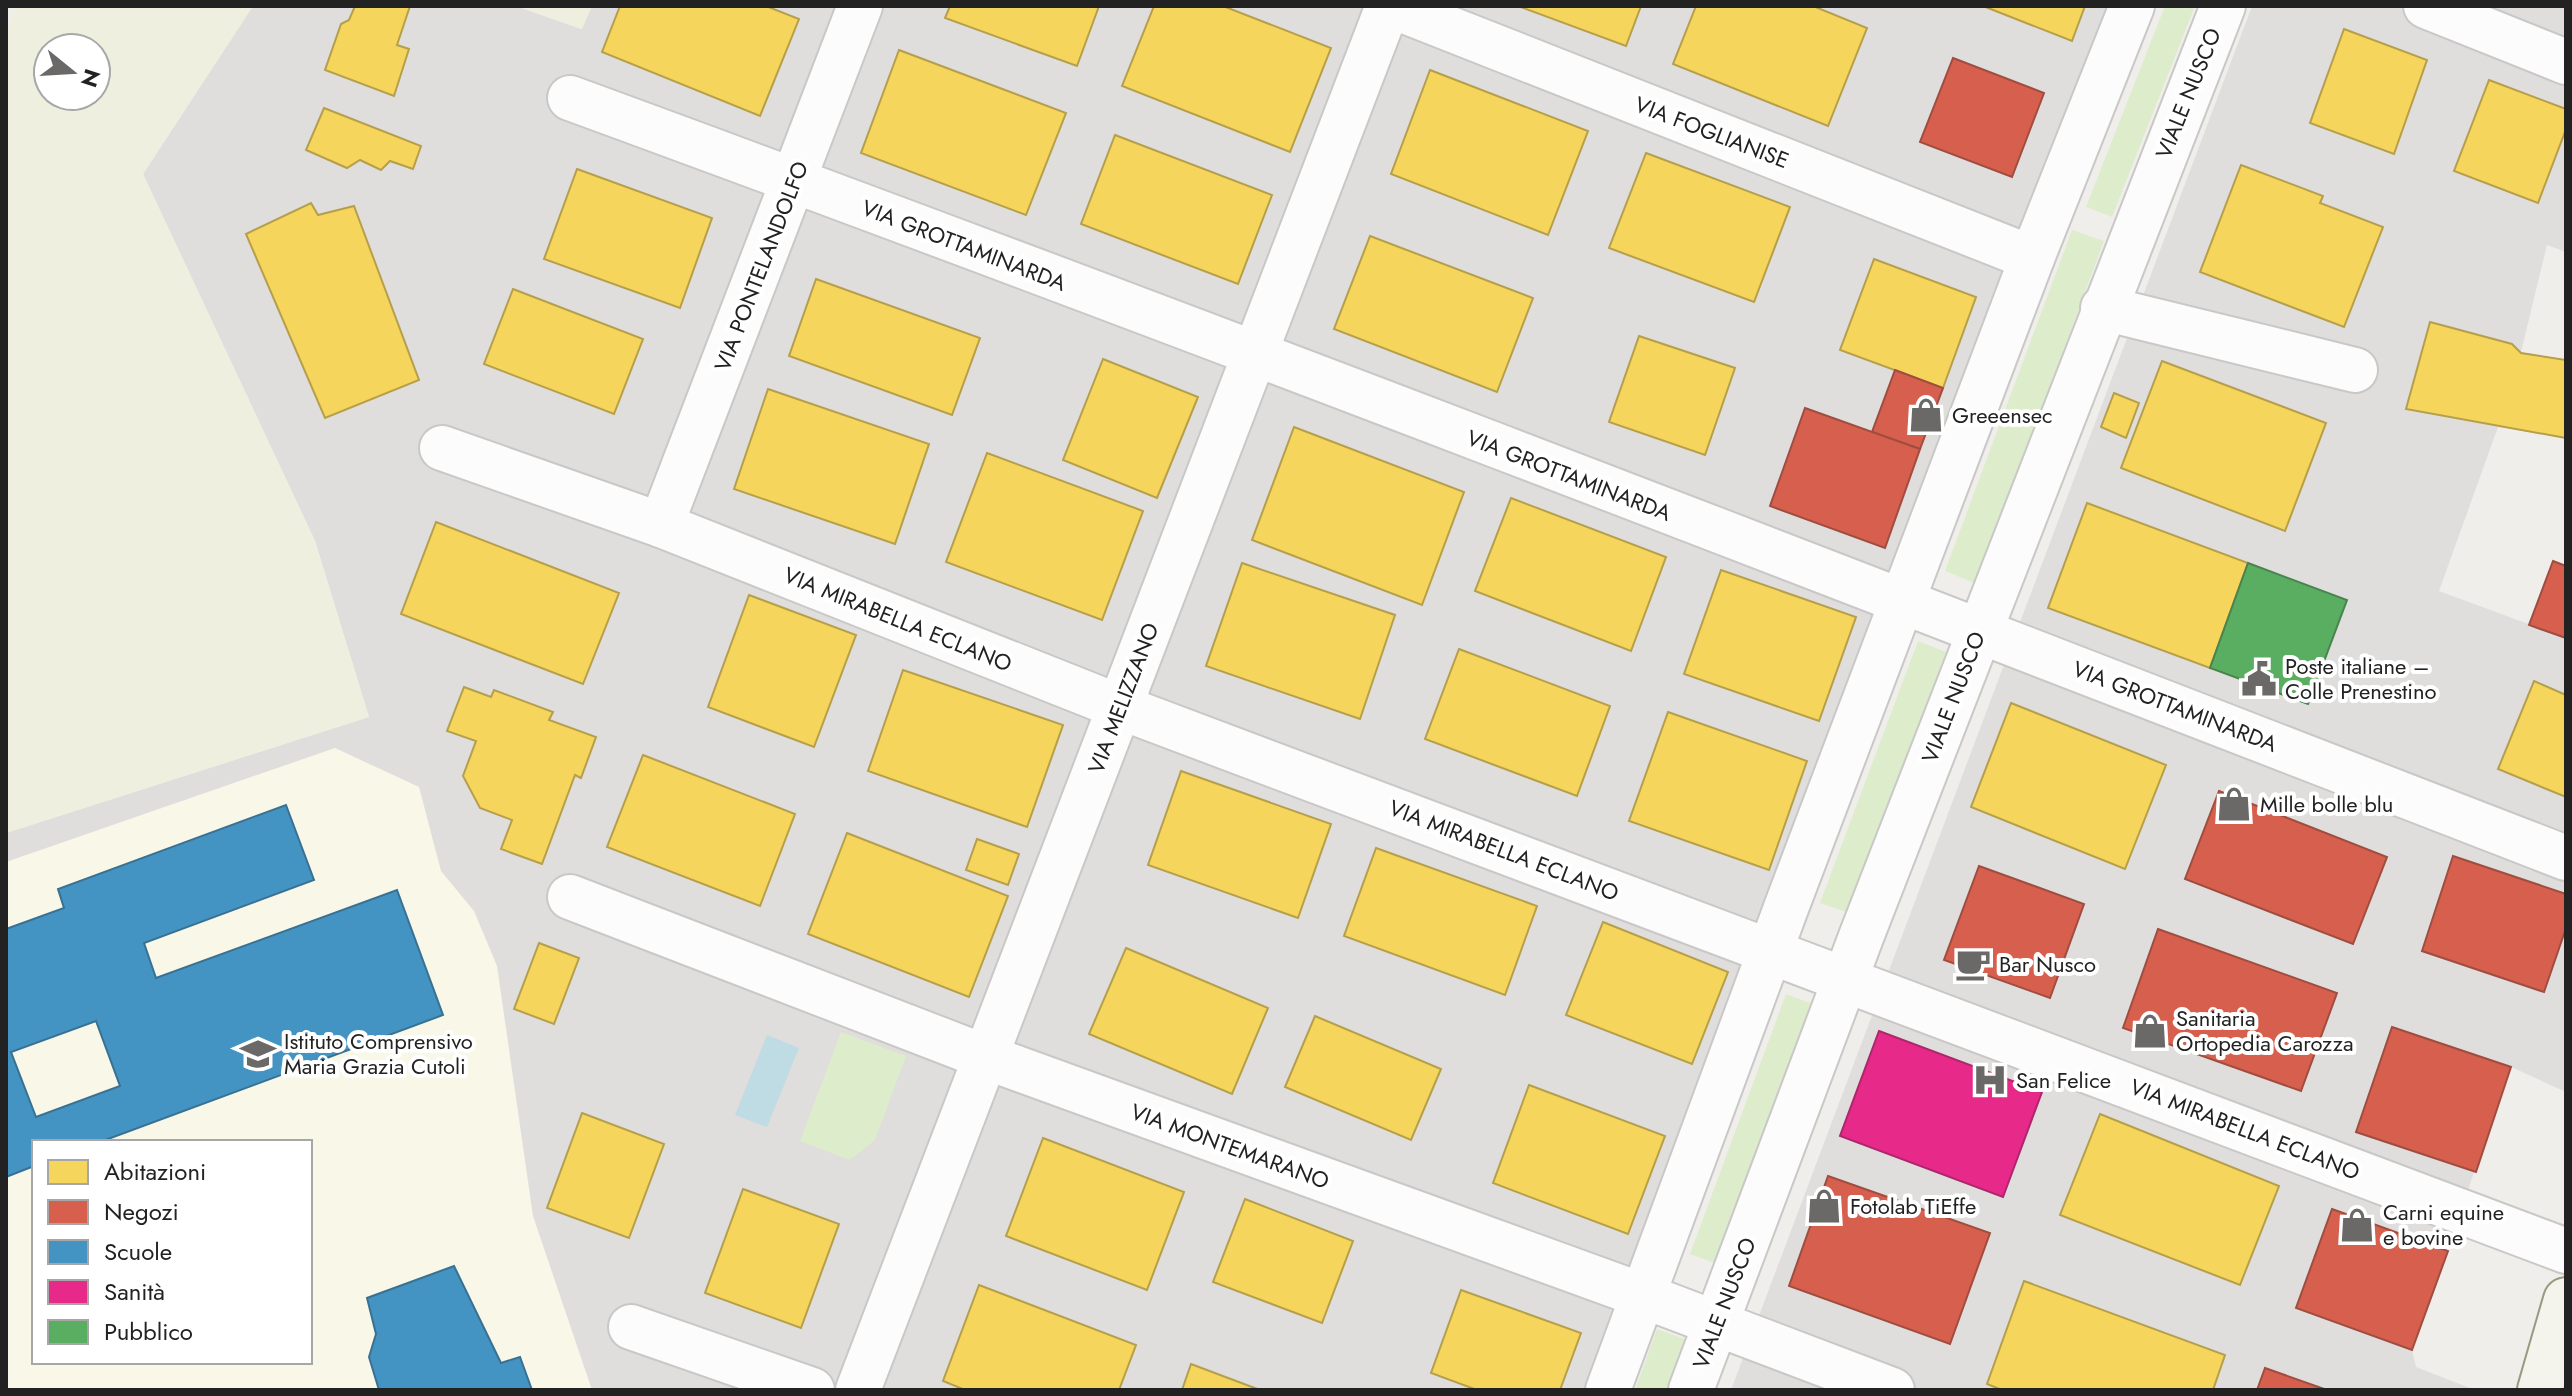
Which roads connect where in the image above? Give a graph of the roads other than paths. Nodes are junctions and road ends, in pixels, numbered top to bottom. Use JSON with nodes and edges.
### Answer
{"nodes":[{"id":1,"x":860,"y":6,"type":"edge"},
{"id":2,"x":1390,"y":6,"type":"edge"},
{"id":3,"x":2132,"y":6,"type":"edge"},
{"id":4,"x":2223,"y":6,"type":"edge"},
{"id":5,"x":2426,"y":6,"type":"edge"},
{"id":6,"x":2566,"y":62,"type":"edge"},
{"id":7,"x":570,"y":98,"type":"dead end"},
{"id":8,"x":794,"y":180,"type":"junction"},
{"id":9,"x":2032,"y":258,"type":"junction"},
{"id":10,"x":2103,"y":308,"type":"junction"},
{"id":11,"x":1255,"y":355,"type":"junction"},
{"id":12,"x":2355,"y":370,"type":"dead end"},
{"id":13,"x":442,"y":448,"type":"dead end"},
{"id":14,"x":661,"y":525,"type":"junction"},
{"id":15,"x":1903,"y":602,"type":"junction"},
{"id":16,"x":1979,"y":630,"type":"junction"},
{"id":17,"x":1120,"y":707,"type":"junction"},
{"id":18,"x":2566,"y":858,"type":"edge"},
{"id":19,"x":570,"y":897,"type":"dead end"},
{"id":20,"x":1770,"y":950,"type":"junction"},
{"id":21,"x":1846,"y":978,"type":"junction"},
{"id":22,"x":985,"y":1056,"type":"junction"},
{"id":23,"x":2566,"y":1251,"type":"edge"},
{"id":24,"x":1644,"y":1296,"type":"junction"},
{"id":25,"x":2566,"y":1300,"type":"edge"},
{"id":26,"x":1716,"y":1323,"type":"junction"},
{"id":27,"x":631,"y":1327,"type":"dead end"},
{"id":28,"x":812,"y":1390,"type":"edge"},
{"id":29,"x":858,"y":1390,"type":"edge"},
{"id":30,"x":1608,"y":1390,"type":"edge"},
{"id":31,"x":1691,"y":1390,"type":"edge"},
{"id":32,"x":1892,"y":1390,"type":"edge"},
{"id":33,"x":2540,"y":1390,"type":"edge"}],
"edges":[{"from":1,"to":8,"type":"street","name":"VIA PONTELANDOLFO"},
{"from":2,"to":9,"type":"street","name":"VIA FOGLIANISE"},
{"from":2,"to":11,"type":"street","name":"VIA MELIZZANO"},
{"from":3,"to":9,"type":"street"},
{"from":4,"to":10,"type":"street","name":"VIALE NUSCO"},
{"from":5,"to":6,"type":"street"},
{"from":7,"to":8,"type":"street","name":"VIA GROTTAMINARDA"},
{"from":8,"to":11,"type":"street","name":"VIA GROTTAMINARDA"},
{"from":8,"to":14,"type":"street","name":"VIA PONTELANDOLFO"},
{"from":9,"to":15,"type":"street"},
{"from":10,"to":12,"type":"street"},
{"from":10,"to":16,"type":"street","name":"VIALE NUSCO"},
{"from":11,"to":15,"type":"street","name":"VIA GROTTAMINARDA"},
{"from":11,"to":17,"type":"street","name":"VIA MELIZZANO"},
{"from":13,"to":14,"type":"street","name":"VIA MIRABELLA ECLANO"},
{"from":14,"to":17,"type":"street","name":"VIA MIRABELLA ECLANO"},
{"from":15,"to":16,"type":"street","name":"VIA GROTTAMINARDA"},
{"from":15,"to":20,"type":"street"},
{"from":16,"to":18,"type":"street","name":"VIA GROTTAMINARDA"},
{"from":16,"to":21,"type":"street","name":"VIALE NUSCO"},
{"from":17,"to":20,"type":"street","name":"VIA MIRABELLA ECLANO"},
{"from":17,"to":22,"type":"street","name":"VIA MELIZZANO"},
{"from":19,"to":22,"type":"street","name":"VIA MONTEMARANO"},
{"from":20,"to":21,"type":"street","name":"VIA MIRABELLA ECLANO"},
{"from":20,"to":24,"type":"street"},
{"from":21,"to":23,"type":"street","name":"VIA MIRABELLA ECLANO"},
{"from":21,"to":26,"type":"street","name":"VIALE NUSCO"},
{"from":22,"to":24,"type":"street","name":"VIA MONTEMARANO"},
{"from":22,"to":29,"type":"street","name":"VIA MELIZZANO"},
{"from":24,"to":26,"type":"street","name":"VIA MONTEMARANO"},
{"from":24,"to":30,"type":"street"},
{"from":25,"to":33,"type":"main road"},
{"from":26,"to":31,"type":"street","name":"VIALE NUSCO"},
{"from":26,"to":32,"type":"street","name":"VIA MONTEMARANO"},
{"from":27,"to":28,"type":"street"}]}
